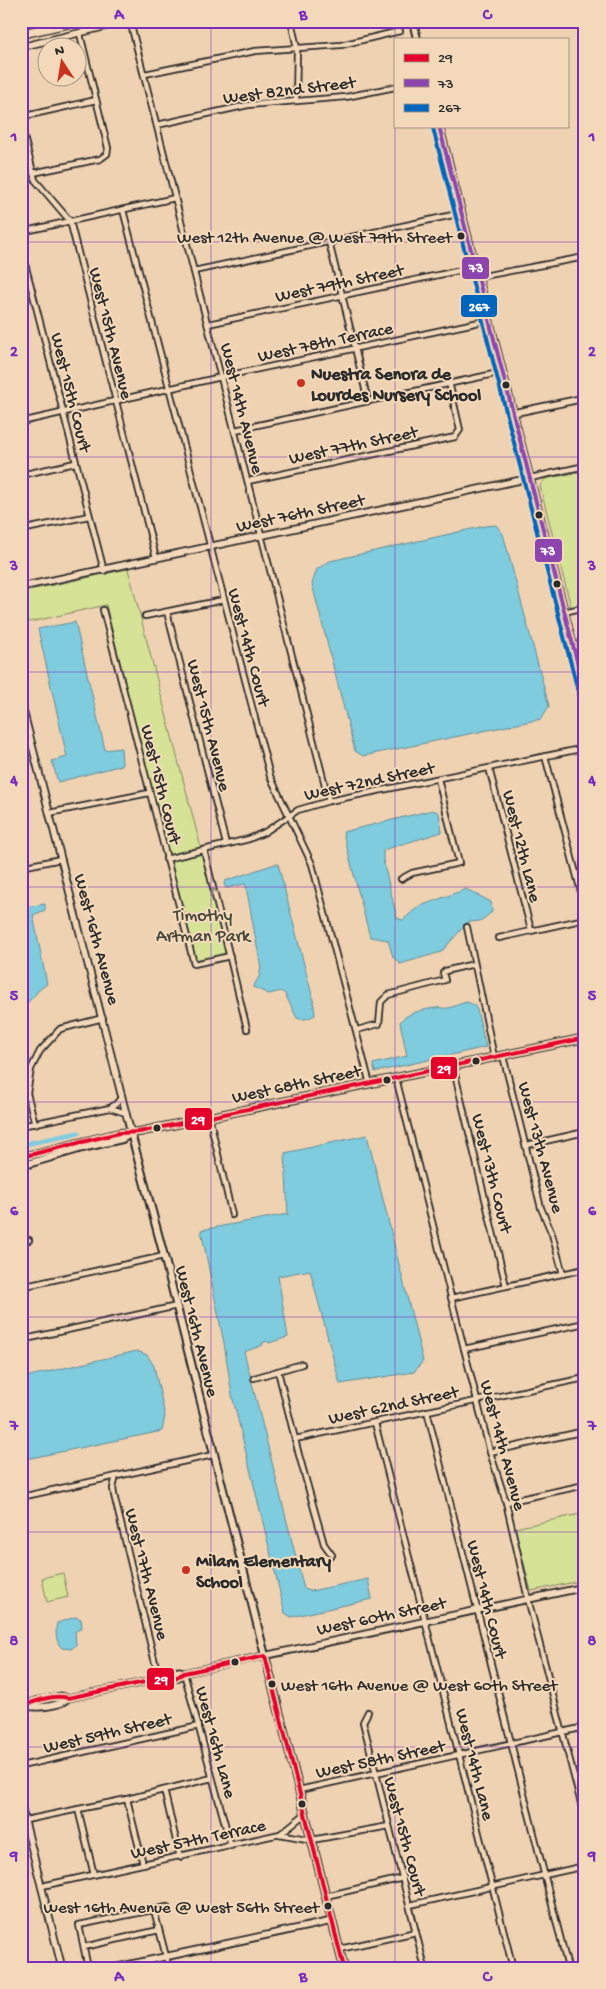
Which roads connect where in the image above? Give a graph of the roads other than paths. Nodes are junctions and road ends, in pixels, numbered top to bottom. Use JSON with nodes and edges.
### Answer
{"nodes":[{"id":1,"x":78,"y":21,"type":"edge"},
{"id":2,"x":129,"y":21,"type":"edge"},
{"id":3,"x":291,"y":21,"type":"edge"},
{"id":4,"x":413,"y":21,"type":"edge"},
{"id":5,"x":400,"y":31,"type":"dead end"},
{"id":6,"x":21,"y":34,"type":"edge"},
{"id":7,"x":80,"y":34,"type":"junction"},
{"id":8,"x":417,"y":38,"type":"edge"},
{"id":9,"x":21,"y":47,"type":"edge"},
{"id":10,"x":297,"y":48,"type":"junction"},
{"id":11,"x":145,"y":74,"type":"junction"},
{"id":12,"x":394,"y":87,"type":"edge"},
{"id":13,"x":96,"y":100,"type":"junction"},
{"id":14,"x":296,"y":100,"type":"junction"},
{"id":15,"x":21,"y":117,"type":"edge"},
{"id":16,"x":21,"y":125,"type":"edge"},
{"id":17,"x":157,"y":126,"type":"junction"},
{"id":18,"x":440,"y":128,"type":"edge"},
{"id":19,"x":33,"y":173,"type":"junction"},
{"id":20,"x":175,"y":198,"type":"junction"},
{"id":21,"x":123,"y":210,"type":"junction"},
{"id":22,"x":462,"y":213,"type":"junction"},
{"id":23,"x":70,"y":221,"type":"junction"},
{"id":24,"x":21,"y":232,"type":"edge"},
{"id":25,"x":328,"y":242,"type":"junction"},
{"id":26,"x":21,"y":248,"type":"edge"},
{"id":27,"x":585,"y":257,"type":"edge"},
{"id":28,"x":476,"y":267,"type":"junction"},
{"id":29,"x":194,"y":271,"type":"junction"},
{"id":30,"x":478,"y":277,"type":"junction"},
{"id":31,"x":342,"y":295,"type":"junction"},
{"id":32,"x":489,"y":320,"type":"junction"},
{"id":33,"x":208,"y":324,"type":"junction"},
{"id":34,"x":355,"y":348,"type":"junction"},
{"id":35,"x":503,"y":372,"type":"junction"},
{"id":36,"x":221,"y":377,"type":"junction"},
{"id":37,"x":449,"y":382,"type":"junction"},
{"id":38,"x":169,"y":390,"type":"junction"},
{"id":39,"x":585,"y":398,"type":"edge"},
{"id":40,"x":368,"y":401,"type":"junction"},
{"id":41,"x":115,"y":402,"type":"junction"},
{"id":42,"x":63,"y":413,"type":"junction"},
{"id":43,"x":514,"y":413,"type":"junction"},
{"id":44,"x":21,"y":422,"type":"edge"},
{"id":45,"x":235,"y":430,"type":"junction"},
{"id":46,"x":75,"y":463,"type":"junction"},
{"id":47,"x":585,"y":466,"type":"edge"},
{"id":48,"x":21,"y":475,"type":"edge"},
{"id":49,"x":530,"y":478,"type":"junction"},
{"id":50,"x":248,"y":481,"type":"junction"},
{"id":51,"x":89,"y":516,"type":"junction"},
{"id":52,"x":21,"y":530,"type":"edge"},
{"id":53,"x":261,"y":535,"type":"junction"},
{"id":54,"x":210,"y":547,"type":"junction"},
{"id":55,"x":156,"y":558,"type":"junction"},
{"id":56,"x":104,"y":571,"type":"junction"},
{"id":57,"x":21,"y":588,"type":"edge"},
{"id":58,"x":223,"y":600,"type":"junction"},
{"id":59,"x":585,"y":607,"type":"edge"},
{"id":60,"x":103,"y":610,"type":"dead end"},
{"id":61,"x":167,"y":612,"type":"junction"},
{"id":62,"x":564,"y":612,"type":"junction"},
{"id":63,"x":145,"y":616,"type":"dead end"},
{"id":64,"x":585,"y":693,"type":"edge"},
{"id":65,"x":21,"y":702,"type":"edge"},
{"id":66,"x":24,"y":727,"type":"edge"},
{"id":67,"x":585,"y":748,"type":"edge"},
{"id":68,"x":545,"y":756,"type":"junction"},
{"id":69,"x":489,"y":768,"type":"junction"},
{"id":70,"x":438,"y":779,"type":"junction"},
{"id":71,"x":150,"y":793,"type":"junction"},
{"id":72,"x":329,"y":801,"type":"junction"},
{"id":73,"x":49,"y":814,"type":"junction"},
{"id":74,"x":289,"y":816,"type":"junction"},
{"id":75,"x":226,"y":844,"type":"junction"},
{"id":76,"x":204,"y":850,"type":"junction"},
{"id":77,"x":61,"y":859,"type":"junction"},
{"id":78,"x":166,"y":859,"type":"junction"},
{"id":79,"x":21,"y":867,"type":"edge"},
{"id":80,"x":401,"y":879,"type":"dead end"},
{"id":81,"x":585,"y":907,"type":"edge"},
{"id":82,"x":585,"y":919,"type":"edge"},
{"id":83,"x":467,"y":927,"type":"dead end"},
{"id":84,"x":531,"y":930,"type":"junction"},
{"id":85,"x":499,"y":938,"type":"dead end"},
{"id":86,"x":230,"y":956,"type":"junction"},
{"id":87,"x":474,"y":964,"type":"junction"},
{"id":88,"x":103,"y":1018,"type":"junction"},
{"id":89,"x":247,"y":1029,"type":"dead end"},
{"id":90,"x":357,"y":1030,"type":"junction"},
{"id":91,"x":585,"y":1038,"type":"edge"},
{"id":92,"x":503,"y":1056,"type":"junction"},
{"id":93,"x":494,"y":1057,"type":"junction"},
{"id":94,"x":453,"y":1066,"type":"junction"},
{"id":95,"x":396,"y":1078,"type":"junction"},
{"id":96,"x":370,"y":1084,"type":"junction"},
{"id":97,"x":122,"y":1096,"type":"junction"},
{"id":98,"x":110,"y":1108,"type":"junction"},
{"id":99,"x":126,"y":1113,"type":"junction"},
{"id":100,"x":209,"y":1116,"type":"junction"},
{"id":101,"x":35,"y":1124,"type":"junction"},
{"id":102,"x":21,"y":1126,"type":"edge"},
{"id":103,"x":131,"y":1133,"type":"junction"},
{"id":104,"x":584,"y":1133,"type":"edge"},
{"id":105,"x":527,"y":1145,"type":"junction"},
{"id":106,"x":21,"y":1157,"type":"edge"},
{"id":107,"x":21,"y":1166,"type":"edge"},
{"id":108,"x":232,"y":1215,"type":"dead end"},
{"id":109,"x":29,"y":1240,"type":"dead end"},
{"id":110,"x":21,"y":1241,"type":"edge"},
{"id":111,"x":164,"y":1256,"type":"junction"},
{"id":112,"x":585,"y":1269,"type":"edge"},
{"id":113,"x":563,"y":1274,"type":"junction"},
{"id":114,"x":506,"y":1286,"type":"junction"},
{"id":115,"x":21,"y":1287,"type":"edge"},
{"id":116,"x":451,"y":1298,"type":"junction"},
{"id":117,"x":177,"y":1306,"type":"junction"},
{"id":118,"x":585,"y":1323,"type":"edge"},
{"id":119,"x":21,"y":1340,"type":"edge"},
{"id":120,"x":464,"y":1349,"type":"junction"},
{"id":121,"x":302,"y":1364,"type":"dead end"},
{"id":122,"x":278,"y":1370,"type":"junction"},
{"id":123,"x":254,"y":1378,"type":"dead end"},
{"id":124,"x":585,"y":1378,"type":"edge"},
{"id":125,"x":478,"y":1401,"type":"junction"},
{"id":126,"x":427,"y":1411,"type":"junction"},
{"id":127,"x":375,"y":1423,"type":"junction"},
{"id":128,"x":585,"y":1431,"type":"edge"},
{"id":129,"x":295,"y":1438,"type":"junction"},
{"id":130,"x":490,"y":1452,"type":"junction"},
{"id":131,"x":213,"y":1455,"type":"junction"},
{"id":132,"x":116,"y":1476,"type":"junction"},
{"id":133,"x":585,"y":1485,"type":"edge"},
{"id":134,"x":21,"y":1497,"type":"edge"},
{"id":135,"x":506,"y":1502,"type":"junction"},
{"id":136,"x":332,"y":1555,"type":"dead end"},
{"id":137,"x":583,"y":1588,"type":"edge"},
{"id":138,"x":528,"y":1599,"type":"junction"},
{"id":139,"x":585,"y":1604,"type":"edge"},
{"id":140,"x":477,"y":1610,"type":"junction"},
{"id":141,"x":426,"y":1620,"type":"junction"},
{"id":142,"x":265,"y":1656,"type":"junction"},
{"id":143,"x":184,"y":1673,"type":"junction"},
{"id":144,"x":160,"y":1679,"type":"junction"},
{"id":145,"x":24,"y":1707,"type":"edge"},
{"id":146,"x":368,"y":1712,"type":"dead end"},
{"id":147,"x":199,"y":1726,"type":"junction"},
{"id":148,"x":585,"y":1727,"type":"edge"},
{"id":149,"x":563,"y":1732,"type":"junction"},
{"id":150,"x":512,"y":1743,"type":"junction"},
{"id":151,"x":459,"y":1755,"type":"junction"},
{"id":152,"x":21,"y":1766,"type":"edge"},
{"id":153,"x":375,"y":1773,"type":"junction"},
{"id":154,"x":212,"y":1778,"type":"junction"},
{"id":155,"x":164,"y":1790,"type":"junction"},
{"id":156,"x":299,"y":1790,"type":"junction"},
{"id":157,"x":127,"y":1799,"type":"junction"},
{"id":158,"x":21,"y":1806,"type":"edge"},
{"id":159,"x":78,"y":1809,"type":"junction"},
{"id":160,"x":305,"y":1814,"type":"junction"},
{"id":161,"x":585,"y":1819,"type":"edge"},
{"id":162,"x":23,"y":1820,"type":"edge"},
{"id":163,"x":389,"y":1826,"type":"junction"},
{"id":164,"x":280,"y":1834,"type":"junction"},
{"id":165,"x":312,"y":1840,"type":"junction"},
{"id":166,"x":231,"y":1846,"type":"junction"},
{"id":167,"x":180,"y":1857,"type":"junction"},
{"id":168,"x":143,"y":1864,"type":"junction"},
{"id":169,"x":585,"y":1866,"type":"edge"},
{"id":170,"x":94,"y":1875,"type":"junction"},
{"id":171,"x":544,"y":1875,"type":"junction"},
{"id":172,"x":402,"y":1878,"type":"junction"},
{"id":173,"x":42,"y":1886,"type":"junction"},
{"id":174,"x":493,"y":1887,"type":"junction"},
{"id":175,"x":326,"y":1896,"type":"junction"},
{"id":176,"x":410,"y":1904,"type":"junction"},
{"id":177,"x":168,"y":1907,"type":"dead end"},
{"id":178,"x":154,"y":1910,"type":"junction"},
{"id":179,"x":332,"y":1921,"type":"junction"},
{"id":180,"x":159,"y":1930,"type":"junction"},
{"id":181,"x":416,"y":1932,"type":"junction"},
{"id":182,"x":84,"y":1947,"type":"junction"},
{"id":183,"x":340,"y":1949,"type":"junction"},
{"id":184,"x":166,"y":1957,"type":"junction"},
{"id":185,"x":147,"y":1961,"type":"junction"},
{"id":186,"x":62,"y":1968,"type":"edge"},
{"id":187,"x":88,"y":1968,"type":"edge"},
{"id":188,"x":113,"y":1968,"type":"edge"},
{"id":189,"x":149,"y":1968,"type":"edge"},
{"id":190,"x":169,"y":1968,"type":"edge"},
{"id":191,"x":344,"y":1968,"type":"edge"},
{"id":192,"x":425,"y":1968,"type":"edge"},
{"id":193,"x":513,"y":1968,"type":"edge"},
{"id":194,"x":568,"y":1968,"type":"edge"}],
"edges":[{"from":1,"to":6,"type":"highway"},
{"from":2,"to":7,"type":"street"},
{"from":2,"to":11,"type":"street","name":"West 14th Avenue"},
{"from":3,"to":10,"type":"street"},
{"from":4,"to":8,"type":"main road"},
{"from":5,"to":10,"type":"street"},
{"from":7,"to":9,"type":"street"},
{"from":7,"to":13,"type":"street"},
{"from":10,"to":11,"type":"street"},
{"from":10,"to":14,"type":"street"},
{"from":11,"to":17,"type":"street","name":"West 14th Avenue"},
{"from":12,"to":14,"type":"street","name":"West 82nd Street"},
{"from":13,"to":15,"type":"street"},
{"from":13,"to":19,"type":"street"},
{"from":14,"to":17,"type":"street","name":"West 82nd Street"},
{"from":16,"to":19,"type":"street","name":"West 15th Avenue"},
{"from":17,"to":20,"type":"street","name":"West 14th Avenue"},
{"from":18,"to":22,"type":"main road"},
{"from":19,"to":23,"type":"street","name":"West 15th Avenue"},
{"from":20,"to":21,"type":"street"},
{"from":20,"to":29,"type":"street","name":"West 14th Avenue"},
{"from":21,"to":23,"type":"street"},
{"from":21,"to":38,"type":"street","name":"West 14th Court"},
{"from":22,"to":25,"type":"street"},
{"from":22,"to":28,"type":"main road"},
{"from":23,"to":24,"type":"street"},
{"from":23,"to":41,"type":"street","name":"West 15th Avenue"},
{"from":25,"to":29,"type":"street"},
{"from":25,"to":31,"type":"street"},
{"from":26,"to":42,"type":"street","name":"West 15th Court"},
{"from":27,"to":30,"type":"street"},
{"from":28,"to":30,"type":"main road"},
{"from":28,"to":31,"type":"street","name":"West 79th Street"},
{"from":29,"to":33,"type":"street","name":"West 14th Avenue"},
{"from":30,"to":32,"type":"main road"},
{"from":31,"to":33,"type":"street","name":"West 79th Street"},
{"from":31,"to":34,"type":"street"},
{"from":32,"to":34,"type":"street","name":"West 78th Terrace"},
{"from":32,"to":35,"type":"main road"},
{"from":33,"to":36,"type":"street","name":"West 14th Avenue"},
{"from":34,"to":36,"type":"street","name":"West 78th Terrace"},
{"from":34,"to":40,"type":"street"},
{"from":35,"to":37,"type":"street"},
{"from":35,"to":43,"type":"main road"},
{"from":36,"to":38,"type":"street","name":"West 78th Terrace"},
{"from":36,"to":45,"type":"street","name":"West 14th Avenue"},
{"from":37,"to":40,"type":"street"},
{"from":37,"to":50,"type":"street","name":"West 77th Street"},
{"from":38,"to":41,"type":"street","name":"West 78th Terrace"},
{"from":38,"to":54,"type":"street","name":"West 14th Court"},
{"from":39,"to":43,"type":"street"},
{"from":40,"to":45,"type":"street"},
{"from":41,"to":42,"type":"street","name":"West 78th Terrace"},
{"from":41,"to":55,"type":"street","name":"West 15th Avenue"},
{"from":42,"to":44,"type":"street","name":"West 78th Terrace"},
{"from":42,"to":46,"type":"street","name":"West 15th Court"},
{"from":43,"to":49,"type":"main road"},
{"from":45,"to":50,"type":"street","name":"West 14th Avenue"},
{"from":46,"to":48,"type":"street"},
{"from":46,"to":51,"type":"street","name":"West 15th Court"},
{"from":47,"to":49,"type":"street","name":"West 76th Street"},
{"from":49,"to":53,"type":"street","name":"West 76th Street"},
{"from":49,"to":62,"type":"main road"},
{"from":50,"to":53,"type":"street","name":"West 14th Avenue"},
{"from":51,"to":52,"type":"street"},
{"from":51,"to":56,"type":"street","name":"West 15th Court"},
{"from":53,"to":54,"type":"street","name":"West 76th Street"},
{"from":53,"to":72,"type":"street","name":"West 14th Avenue"},
{"from":54,"to":55,"type":"street","name":"West 76th Street"},
{"from":54,"to":58,"type":"street","name":"West 14th Court"},
{"from":55,"to":56,"type":"street","name":"West 76th Street"},
{"from":56,"to":57,"type":"street","name":"West 76th Street"},
{"from":58,"to":61,"type":"street"},
{"from":58,"to":74,"type":"street","name":"West 14th Court"},
{"from":59,"to":62,"type":"street"},
{"from":60,"to":71,"type":"street","name":"West 15th Court"},
{"from":61,"to":63,"type":"street"},
{"from":61,"to":75,"type":"street","name":"West 15th Avenue"},
{"from":62,"to":64,"type":"main road"},
{"from":65,"to":66,"type":"street","name":"West 16th Avenue"},
{"from":66,"to":73,"type":"street","name":"West 16th Avenue"},
{"from":67,"to":68,"type":"street","name":"West 72nd Street"},
{"from":68,"to":69,"type":"street","name":"West 72nd Street"},
{"from":68,"to":81,"type":"street"},
{"from":69,"to":70,"type":"street","name":"West 72nd Street"},
{"from":69,"to":84,"type":"street","name":"West 12th Lane"},
{"from":70,"to":72,"type":"street","name":"West 72nd Street"},
{"from":70,"to":80,"type":"street"},
{"from":71,"to":73,"type":"street"},
{"from":71,"to":78,"type":"street","name":"West 15th Court"},
{"from":72,"to":74,"type":"street","name":"West 72nd Street"},
{"from":73,"to":77,"type":"street","name":"West 16th Avenue"},
{"from":74,"to":75,"type":"street","name":"West 72nd Street"},
{"from":74,"to":90,"type":"street","name":"West 14th Court"},
{"from":75,"to":76,"type":"street","name":"West 72nd Street"},
{"from":76,"to":78,"type":"street","name":"West 72nd Street"},
{"from":86,"to":76,"type":"street","one_way":true},
{"from":77,"to":79,"type":"street"},
{"from":77,"to":88,"type":"street","name":"West 16th Avenue"},
{"from":78,"to":86,"type":"street","name":"West 15th Court"},
{"from":82,"to":84,"type":"street"},
{"from":83,"to":87,"type":"street"},
{"from":84,"to":85,"type":"street"},
{"from":86,"to":89,"type":"street"},
{"from":87,"to":90,"type":"street"},
{"from":87,"to":93,"type":"street"},
{"from":88,"to":97,"type":"street","name":"West 16th Avenue"},
{"from":88,"to":101,"type":"street"},
{"from":90,"to":96,"type":"street","name":"West 14th Court"},
{"from":91,"to":92,"type":"main road","name":"West 68th Street"},
{"from":92,"to":93,"type":"main road","name":"West 68th Street"},
{"from":92,"to":105,"type":"street","name":"West 13th Avenue"},
{"from":93,"to":94,"type":"main road","name":"West 68th Street"},
{"from":94,"to":95,"type":"main road","name":"West 68th Street"},
{"from":94,"to":114,"type":"street","name":"West 13th Court"},
{"from":95,"to":96,"type":"main road","name":"West 68th Street"},
{"from":95,"to":116,"type":"street","name":"West 14th Avenue"},
{"from":96,"to":100,"type":"main road","name":"West 68th Street"},
{"from":97,"to":98,"type":"street"},
{"from":97,"to":99,"type":"street","name":"West 16th Avenue"},
{"from":98,"to":99,"type":"street"},
{"from":98,"to":101,"type":"street"},
{"from":99,"to":103,"type":"street","name":"West 16th Avenue"},
{"from":100,"to":103,"type":"main road","name":"West 68th Street"},
{"from":100,"to":108,"type":"street"},
{"from":101,"to":102,"type":"street"},
{"from":103,"to":106,"type":"main road","name":"West 68th Street"},
{"from":103,"to":107,"type":"main road","name":"West 68th Street"},
{"from":103,"to":111,"type":"main road","name":"West 16th Avenue"},
{"from":104,"to":105,"type":"street"},
{"from":105,"to":113,"type":"street","name":"West 13th Avenue"},
{"from":109,"to":110,"type":"street"},
{"from":111,"to":115,"type":"street"},
{"from":111,"to":117,"type":"main road","name":"West 16th Avenue"},
{"from":112,"to":113,"type":"street"},
{"from":113,"to":114,"type":"street"},
{"from":114,"to":116,"type":"street"},
{"from":116,"to":120,"type":"street","name":"West 14th Avenue"},
{"from":117,"to":119,"type":"street"},
{"from":117,"to":131,"type":"main road","name":"West 16th Avenue"},
{"from":118,"to":120,"type":"street"},
{"from":120,"to":125,"type":"street","name":"West 14th Avenue"},
{"from":121,"to":122,"type":"street"},
{"from":122,"to":123,"type":"street"},
{"from":122,"to":129,"type":"street"},
{"from":124,"to":125,"type":"street","name":"West 62nd Street"},
{"from":125,"to":126,"type":"street","name":"West 62nd Street"},
{"from":125,"to":130,"type":"street","name":"West 14th Avenue"},
{"from":126,"to":127,"type":"street","name":"West 62nd Street"},
{"from":126,"to":140,"type":"street","name":"West 14th Court"},
{"from":127,"to":129,"type":"street","name":"West 62nd Street"},
{"from":127,"to":141,"type":"street","name":"West 14th Lane"},
{"from":128,"to":130,"type":"street"},
{"from":129,"to":136,"type":"street"},
{"from":130,"to":135,"type":"street","name":"West 14th Avenue"},
{"from":131,"to":132,"type":"street"},
{"from":131,"to":142,"type":"main road","name":"West 16th Avenue"},
{"from":132,"to":134,"type":"street"},
{"from":132,"to":144,"type":"street","name":"West 17th Avenue"},
{"from":133,"to":135,"type":"street"},
{"from":135,"to":138,"type":"street","name":"West 14th Avenue"},
{"from":137,"to":138,"type":"street","name":"West 60th Street"},
{"from":137,"to":139,"type":"street"},
{"from":138,"to":140,"type":"street","name":"West 60th Street"},
{"from":138,"to":149,"type":"street","name":"West 14th Avenue"},
{"from":140,"to":141,"type":"street","name":"West 60th Street"},
{"from":140,"to":150,"type":"street","name":"West 14th Court"},
{"from":141,"to":142,"type":"street","name":"West 60th Street"},
{"from":141,"to":151,"type":"street","name":"West 14th Lane"},
{"from":142,"to":143,"type":"street","name":"West 60th Street"},
{"from":142,"to":156,"type":"main road","name":"West 16th Avenue"},
{"from":143,"to":144,"type":"street","name":"West 60th Street"},
{"from":143,"to":147,"type":"street","name":"West 16th Lane"},
{"from":144,"to":145,"type":"street","name":"West 60th Street"},
{"from":146,"to":153,"type":"street","name":"West 15th Court"},
{"from":147,"to":152,"type":"street","name":"West 59th Street"},
{"from":147,"to":154,"type":"street","name":"West 16th Lane"},
{"from":148,"to":149,"type":"street","name":"West 58th Street"},
{"from":149,"to":150,"type":"street","name":"West 58th Street"},
{"from":149,"to":161,"type":"street","name":"West 14th Avenue"},
{"from":150,"to":151,"type":"street","name":"West 58th Street"},
{"from":150,"to":171,"type":"street","name":"West 14th Court"},
{"from":151,"to":153,"type":"street","name":"West 58th Street"},
{"from":151,"to":174,"type":"street","name":"West 14th Lane"},
{"from":153,"to":156,"type":"street","name":"West 58th Street"},
{"from":153,"to":163,"type":"street","name":"West 15th Court"},
{"from":154,"to":155,"type":"street"},
{"from":154,"to":166,"type":"street","name":"West 16th Lane"},
{"from":155,"to":157,"type":"street"},
{"from":155,"to":167,"type":"street"},
{"from":156,"to":160,"type":"main road","name":"West 16th Avenue"},
{"from":157,"to":159,"type":"street"},
{"from":157,"to":168,"type":"street"},
{"from":158,"to":162,"type":"street"},
{"from":159,"to":162,"type":"street"},
{"from":159,"to":170,"type":"street"},
{"from":160,"to":164,"type":"street"},
{"from":160,"to":165,"type":"main road","name":"West 16th Avenue"},
{"from":162,"to":173,"type":"street"},
{"from":163,"to":165,"type":"street","name":"West 57th Terrace"},
{"from":163,"to":172,"type":"street","name":"West 15th Court"},
{"from":164,"to":165,"type":"street","name":"West 57th Terrace"},
{"from":164,"to":166,"type":"street","name":"West 57th Terrace"},
{"from":165,"to":175,"type":"main road","name":"West 16th Avenue"},
{"from":166,"to":167,"type":"street","name":"West 57th Terrace"},
{"from":167,"to":168,"type":"street","name":"West 57th Terrace"},
{"from":168,"to":170,"type":"street","name":"West 57th Terrace"},
{"from":169,"to":171,"type":"street"},
{"from":170,"to":173,"type":"street","name":"West 57th Terrace"},
{"from":171,"to":174,"type":"street"},
{"from":171,"to":194,"type":"street","name":"West 14th Court"},
{"from":172,"to":175,"type":"street"},
{"from":172,"to":176,"type":"street","name":"West 15th Court"},
{"from":173,"to":186,"type":"street"},
{"from":174,"to":176,"type":"street"},
{"from":174,"to":193,"type":"street","name":"West 14th Lane"},
{"from":175,"to":179,"type":"main road","name":"West 16th Avenue"},
{"from":176,"to":181,"type":"street","name":"West 15th Court"},
{"from":177,"to":178,"type":"street"},
{"from":178,"to":180,"type":"street"},
{"from":178,"to":182,"type":"street"},
{"from":179,"to":183,"type":"main road","name":"West 16th Avenue"},
{"from":179,"to":184,"type":"street"},
{"from":180,"to":182,"type":"street"},
{"from":180,"to":184,"type":"street"},
{"from":181,"to":183,"type":"street"},
{"from":181,"to":192,"type":"street","name":"West 15th Court"},
{"from":182,"to":187,"type":"street"},
{"from":183,"to":191,"type":"main road","name":"West 16th Avenue"},
{"from":184,"to":185,"type":"street"},
{"from":184,"to":190,"type":"street"},
{"from":185,"to":188,"type":"street"},
{"from":185,"to":189,"type":"street"}]}
